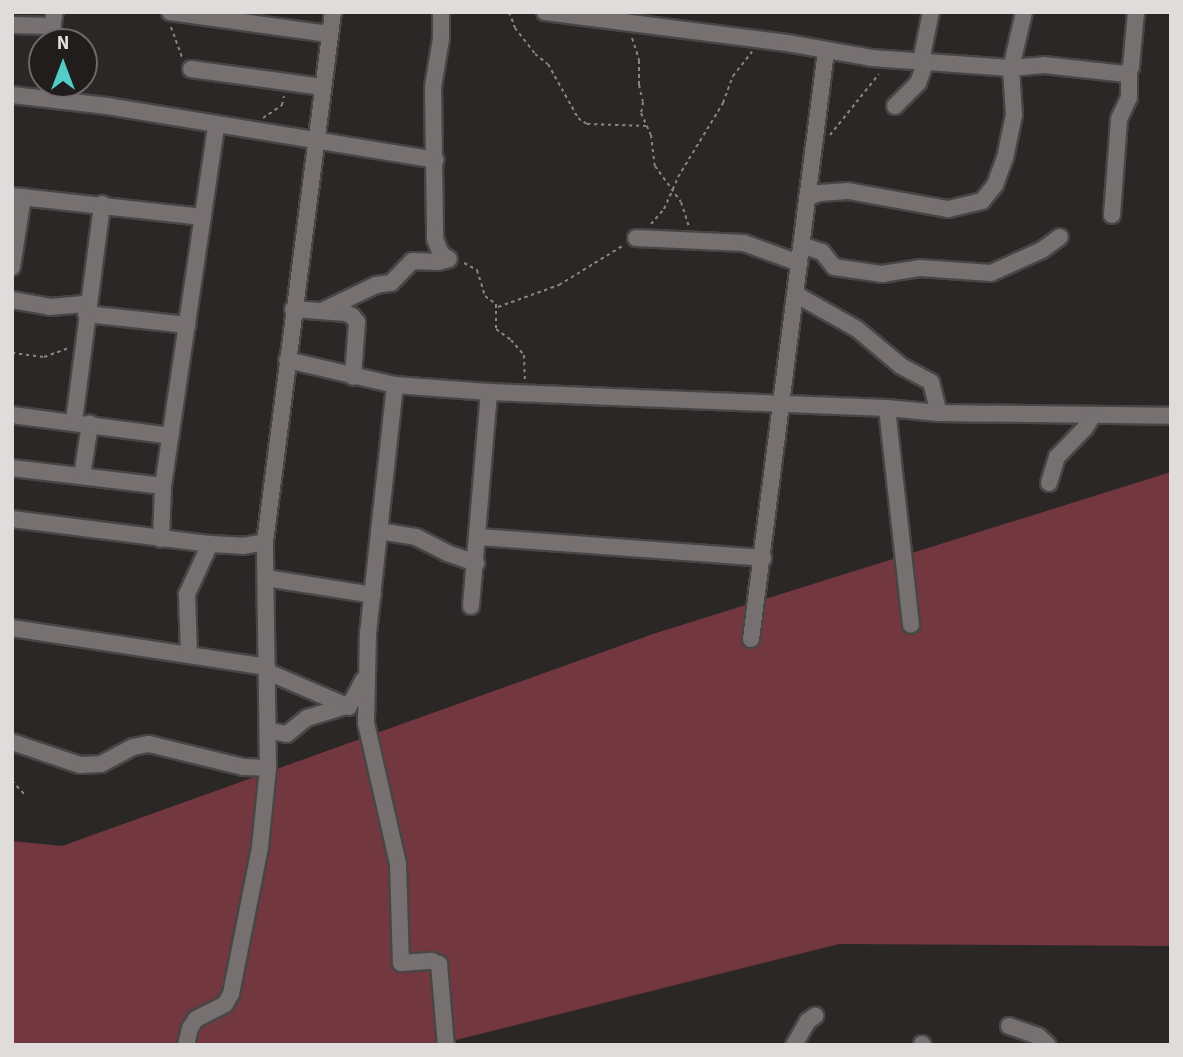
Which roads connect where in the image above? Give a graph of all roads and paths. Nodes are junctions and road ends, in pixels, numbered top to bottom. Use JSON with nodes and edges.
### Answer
{"nodes":[{"id":1,"x":170,"y":12,"type":"edge"},
{"id":2,"x":333,"y":12,"type":"edge"},
{"id":3,"x":441,"y":12,"type":"edge"},
{"id":4,"x":509,"y":12,"type":"edge"},
{"id":5,"x":545,"y":12,"type":"edge"},
{"id":6,"x":931,"y":12,"type":"edge"},
{"id":7,"x":1024,"y":12,"type":"edge"},
{"id":8,"x":1136,"y":12,"type":"edge"},
{"id":9,"x":630,"y":23,"type":"junction"},
{"id":10,"x":12,"y":24,"type":"edge"},
{"id":11,"x":53,"y":27,"type":"edge"},
{"id":12,"x":328,"y":34,"type":"junction"},
{"id":13,"x":763,"y":40,"type":"junction"},
{"id":14,"x":826,"y":51,"type":"junction"},
{"id":15,"x":924,"y":61,"type":"junction"},
{"id":16,"x":884,"y":67,"type":"dead end"},
{"id":17,"x":1011,"y":68,"type":"junction"},
{"id":18,"x":191,"y":69,"type":"joint"},
{"id":19,"x":1129,"y":72,"type":"junction"},
{"id":20,"x":287,"y":82,"type":"junction"},
{"id":21,"x":323,"y":87,"type":"junction"},
{"id":22,"x":73,"y":98,"type":"edge"},
{"id":23,"x":895,"y":106,"type":"dead end"},
{"id":24,"x":216,"y":126,"type":"junction"},
{"id":25,"x":647,"y":126,"type":"junction"},
{"id":26,"x":237,"y":130,"type":"junction"},
{"id":27,"x":826,"y":140,"type":"dead end"},
{"id":28,"x":314,"y":142,"type":"junction"},
{"id":29,"x":436,"y":160,"type":"junction"},
{"id":30,"x":674,"y":190,"type":"junction"},
{"id":31,"x":17,"y":196,"type":"edge"},
{"id":32,"x":807,"y":197,"type":"junction"},
{"id":33,"x":102,"y":204,"type":"junction"},
{"id":34,"x":1112,"y":215,"type":"dead end"},
{"id":35,"x":202,"y":218,"type":"junction"},
{"id":36,"x":1060,"y":237,"type":"dead end"},
{"id":37,"x":636,"y":238,"type":"junction"},
{"id":38,"x":693,"y":240,"type":"junction"},
{"id":39,"x":802,"y":245,"type":"junction"},
{"id":40,"x":449,"y":259,"type":"junction"},
{"id":41,"x":799,"y":263,"type":"junction"},
{"id":42,"x":12,"y":267,"type":"edge"},
{"id":43,"x":795,"y":294,"type":"junction"},
{"id":44,"x":12,"y":300,"type":"edge"},
{"id":45,"x":498,"y":307,"type":"junction"},
{"id":46,"x":87,"y":309,"type":"junction"},
{"id":47,"x":293,"y":309,"type":"junction"},
{"id":48,"x":323,"y":311,"type":"junction"},
{"id":49,"x":187,"y":325,"type":"junction"},
{"id":50,"x":83,"y":340,"type":"junction"},
{"id":51,"x":12,"y":353,"type":"edge"},
{"id":52,"x":287,"y":360,"type":"junction"},
{"id":53,"x":353,"y":377,"type":"junction"},
{"id":54,"x":395,"y":385,"type":"junction"},
{"id":55,"x":489,"y":392,"type":"junction"},
{"id":56,"x":524,"y":392,"type":"junction"},
{"id":57,"x":783,"y":404,"type":"junction"},
{"id":58,"x":887,"y":408,"type":"junction"},
{"id":59,"x":939,"y":413,"type":"junction"},
{"id":60,"x":12,"y":415,"type":"edge"},
{"id":61,"x":1170,"y":415,"type":"edge"},
{"id":62,"x":1092,"y":416,"type":"junction"},
{"id":63,"x":82,"y":422,"type":"junction"},
{"id":64,"x":171,"y":436,"type":"junction"},
{"id":65,"x":12,"y":468,"type":"edge"},
{"id":66,"x":82,"y":476,"type":"junction"},
{"id":67,"x":1049,"y":484,"type":"dead end"},
{"id":68,"x":163,"y":486,"type":"junction"},
{"id":69,"x":12,"y":519,"type":"edge"},
{"id":70,"x":379,"y":531,"type":"junction"},
{"id":71,"x":479,"y":537,"type":"junction"},
{"id":72,"x":162,"y":539,"type":"junction"},
{"id":73,"x":265,"y":542,"type":"junction"},
{"id":74,"x":210,"y":544,"type":"junction"},
{"id":75,"x":763,"y":558,"type":"junction"},
{"id":76,"x":476,"y":563,"type":"junction"},
{"id":77,"x":266,"y":578,"type":"junction"},
{"id":78,"x":373,"y":595,"type":"junction"},
{"id":79,"x":471,"y":606,"type":"dead end"},
{"id":80,"x":911,"y":625,"type":"dead end"},
{"id":81,"x":12,"y":628,"type":"edge"},
{"id":82,"x":751,"y":639,"type":"dead end"},
{"id":83,"x":189,"y":655,"type":"junction"},
{"id":84,"x":267,"y":670,"type":"junction"},
{"id":85,"x":368,"y":670,"type":"junction"},
{"id":86,"x":346,"y":706,"type":"junction"},
{"id":87,"x":366,"y":723,"type":"junction"},
{"id":88,"x":269,"y":731,"type":"junction"},
{"id":89,"x":12,"y":742,"type":"edge"},
{"id":90,"x":268,"y":768,"type":"junction"},
{"id":91,"x":12,"y":782,"type":"edge"},
{"id":92,"x":26,"y":796,"type":"dead end"},
{"id":93,"x":814,"y":1016,"type":"dead end"},
{"id":94,"x":1009,"y":1026,"type":"dead end"},
{"id":95,"x":186,"y":1045,"type":"edge"},
{"id":96,"x":446,"y":1045,"type":"edge"},
{"id":97,"x":794,"y":1045,"type":"edge"},
{"id":98,"x":1048,"y":1045,"type":"edge"}],
"edges":[{"from":1,"to":12,"type":"street"},
{"from":1,"to":18,"type":"path"},
{"from":2,"to":12,"type":"street"},
{"from":3,"to":29,"type":"street"},
{"from":4,"to":25,"type":"path"},
{"from":5,"to":9,"type":"street"},
{"from":6,"to":15,"type":"street"},
{"from":7,"to":17,"type":"street"},
{"from":8,"to":19,"type":"street"},
{"from":9,"to":13,"type":"street"},
{"from":9,"to":25,"type":"path"},
{"from":10,"to":11,"type":"street"},
{"from":12,"to":21,"type":"street"},
{"from":13,"to":14,"type":"street"},
{"from":13,"to":30,"type":"path"},
{"from":14,"to":15,"type":"street"},
{"from":14,"to":32,"type":"street"},
{"from":15,"to":17,"type":"street"},
{"from":15,"to":23,"type":"street"},
{"from":16,"to":27,"type":"path"},
{"from":17,"to":19,"type":"street"},
{"from":17,"to":32,"type":"street"},
{"from":18,"to":20,"type":"street"},
{"from":19,"to":34,"type":"street"},
{"from":20,"to":21,"type":"street"},
{"from":20,"to":26,"type":"path"},
{"from":21,"to":28,"type":"street"},
{"from":22,"to":24,"type":"street"},
{"from":24,"to":26,"type":"street"},
{"from":24,"to":35,"type":"street"},
{"from":25,"to":30,"type":"path"},
{"from":26,"to":28,"type":"street"},
{"from":28,"to":29,"type":"street"},
{"from":28,"to":47,"type":"street"},
{"from":29,"to":40,"type":"street"},
{"from":30,"to":37,"type":"path"},
{"from":30,"to":38,"type":"path"},
{"from":31,"to":33,"type":"street"},
{"from":31,"to":42,"type":"street"},
{"from":32,"to":39,"type":"street"},
{"from":33,"to":35,"type":"street"},
{"from":33,"to":46,"type":"street"},
{"from":35,"to":49,"type":"street"},
{"from":36,"to":39,"type":"street"},
{"from":37,"to":38,"type":"street"},
{"from":37,"to":45,"type":"path"},
{"from":38,"to":41,"type":"street"},
{"from":39,"to":41,"type":"street"},
{"from":40,"to":45,"type":"path"},
{"from":40,"to":48,"type":"street"},
{"from":41,"to":43,"type":"street"},
{"from":43,"to":57,"type":"street"},
{"from":43,"to":59,"type":"street"},
{"from":44,"to":46,"type":"street"},
{"from":45,"to":56,"type":"path"},
{"from":46,"to":49,"type":"street"},
{"from":46,"to":50,"type":"street"},
{"from":47,"to":48,"type":"street"},
{"from":47,"to":52,"type":"street"},
{"from":48,"to":53,"type":"street"},
{"from":49,"to":64,"type":"street"},
{"from":50,"to":51,"type":"path"},
{"from":50,"to":63,"type":"street"},
{"from":52,"to":53,"type":"street"},
{"from":52,"to":73,"type":"street"},
{"from":53,"to":54,"type":"street"},
{"from":54,"to":55,"type":"street"},
{"from":54,"to":70,"type":"street"},
{"from":55,"to":56,"type":"street"},
{"from":55,"to":71,"type":"street"},
{"from":56,"to":57,"type":"street"},
{"from":57,"to":58,"type":"street"},
{"from":57,"to":75,"type":"street"},
{"from":58,"to":59,"type":"street"},
{"from":58,"to":80,"type":"street"},
{"from":59,"to":62,"type":"street"},
{"from":60,"to":63,"type":"street"},
{"from":61,"to":62,"type":"street"},
{"from":62,"to":67,"type":"street"},
{"from":63,"to":64,"type":"street"},
{"from":63,"to":66,"type":"street"},
{"from":64,"to":68,"type":"street"},
{"from":65,"to":66,"type":"street"},
{"from":66,"to":68,"type":"street"},
{"from":68,"to":72,"type":"street"},
{"from":69,"to":72,"type":"street"},
{"from":70,"to":76,"type":"street"},
{"from":70,"to":78,"type":"street"},
{"from":71,"to":75,"type":"street"},
{"from":71,"to":76,"type":"street"},
{"from":72,"to":74,"type":"street"},
{"from":73,"to":74,"type":"street"},
{"from":73,"to":77,"type":"street"},
{"from":74,"to":83,"type":"street"},
{"from":75,"to":82,"type":"street"},
{"from":76,"to":79,"type":"street"},
{"from":77,"to":78,"type":"street"},
{"from":77,"to":84,"type":"street"},
{"from":78,"to":85,"type":"street"},
{"from":81,"to":83,"type":"street"},
{"from":83,"to":84,"type":"street"},
{"from":84,"to":86,"type":"street"},
{"from":84,"to":88,"type":"street"},
{"from":85,"to":86,"type":"street"},
{"from":85,"to":87,"type":"street"},
{"from":86,"to":87,"type":"street"},
{"from":86,"to":88,"type":"street"},
{"from":87,"to":96,"type":"street"},
{"from":88,"to":90,"type":"street"},
{"from":89,"to":90,"type":"street"},
{"from":90,"to":95,"type":"street"},
{"from":91,"to":92,"type":"path"},
{"from":93,"to":97,"type":"street"},
{"from":94,"to":98,"type":"street"}]}
